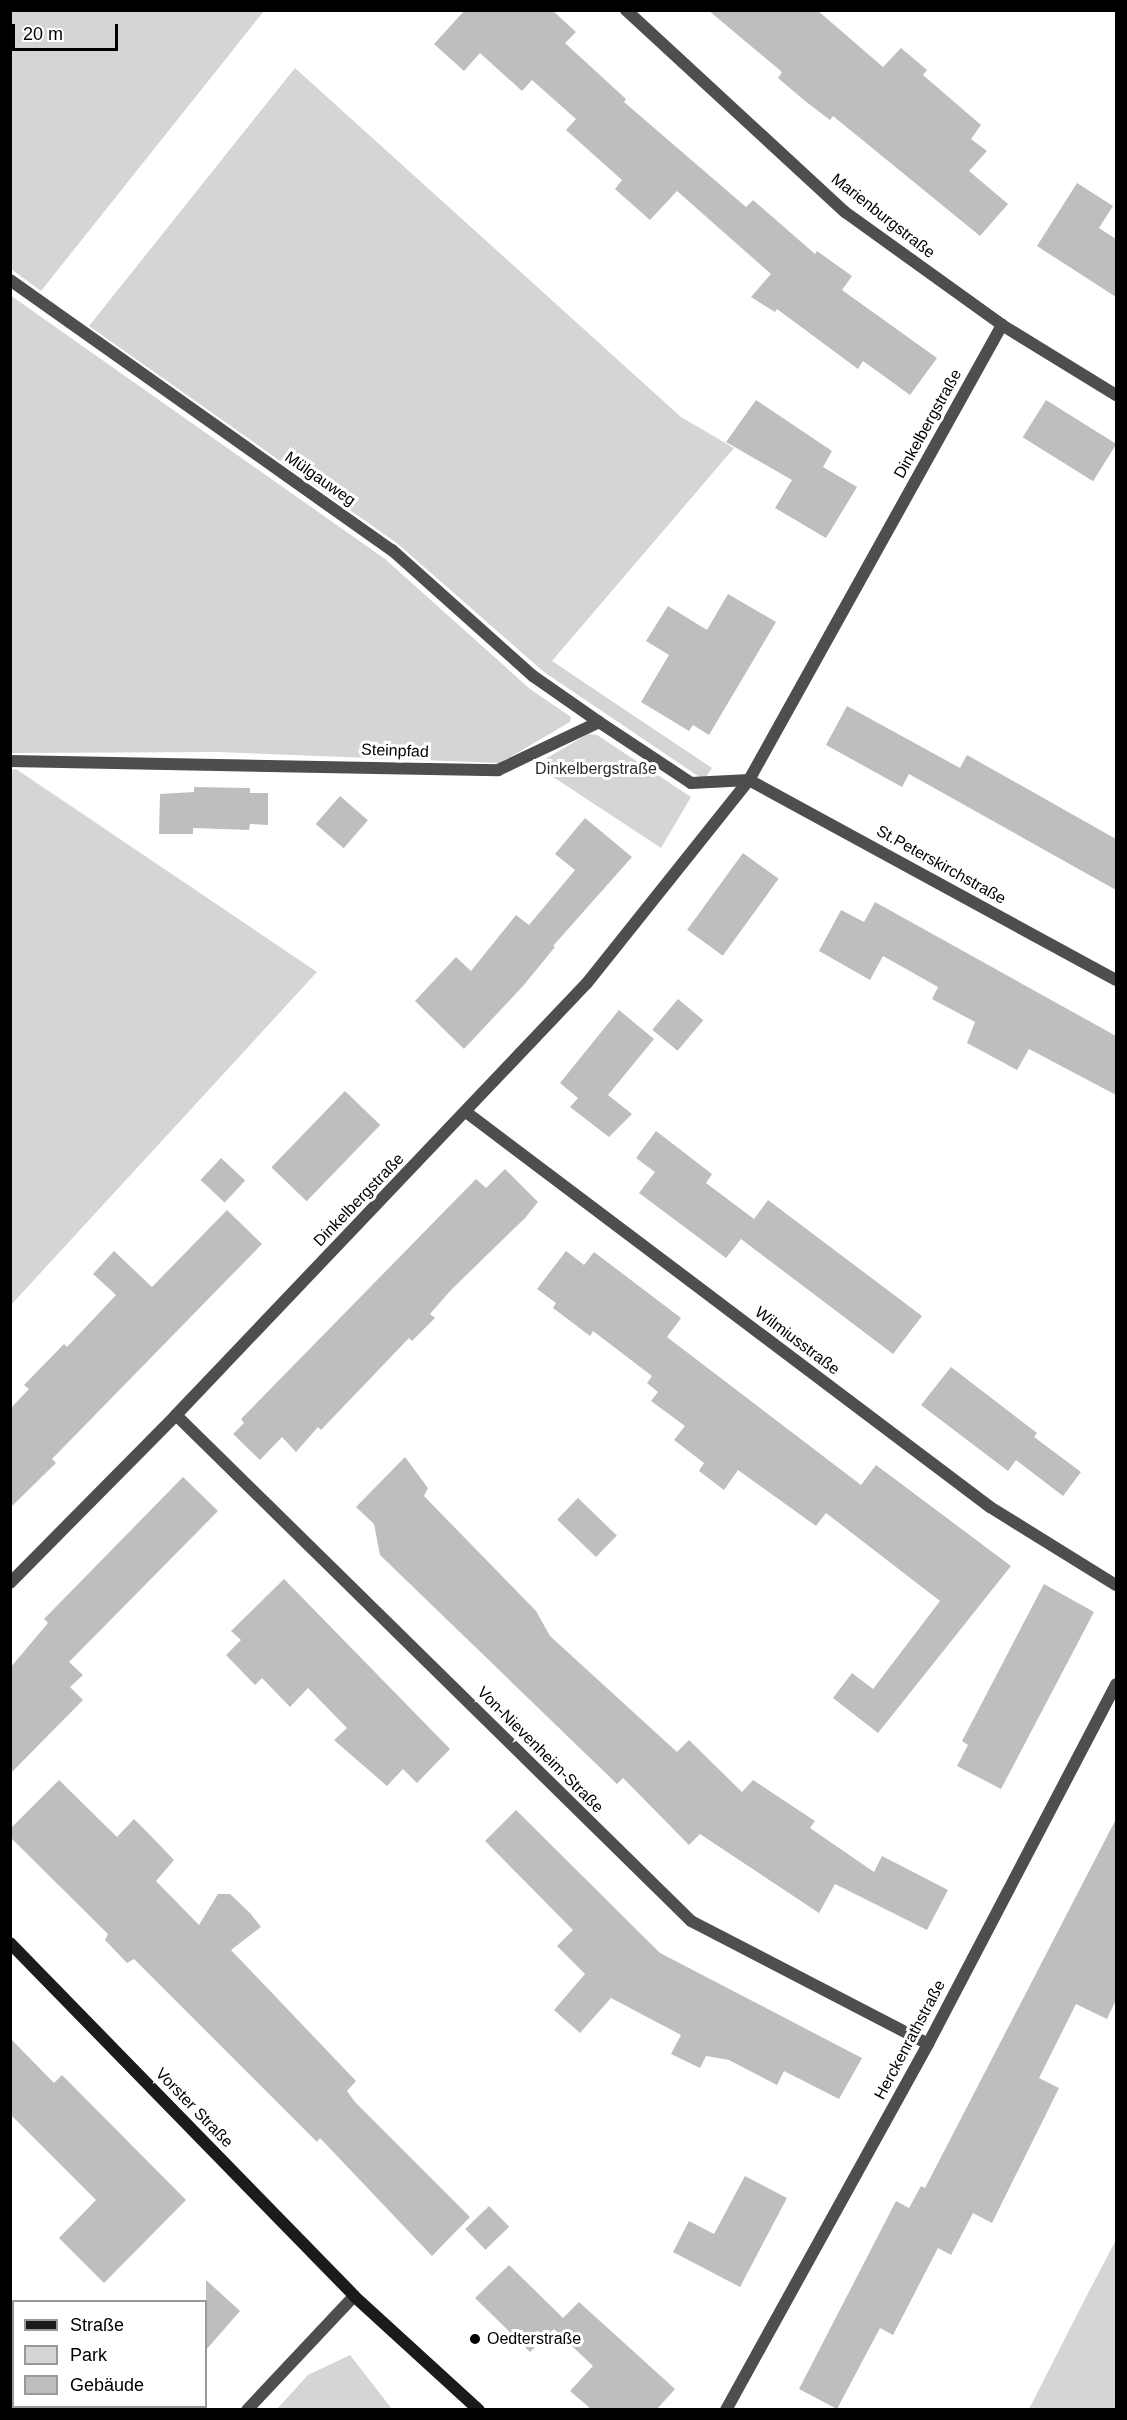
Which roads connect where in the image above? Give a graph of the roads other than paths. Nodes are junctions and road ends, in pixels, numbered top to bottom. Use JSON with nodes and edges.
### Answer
{"nodes":[{"id":1,"x":626,"y":10,"type":"edge"},
{"id":2,"x":10,"y":280,"type":"edge"},
{"id":3,"x":1002,"y":325,"type":"junction"},
{"id":4,"x":1116,"y":395,"type":"edge"},
{"id":5,"x":598,"y":722,"type":"junction"},
{"id":6,"x":10,"y":761,"type":"edge"},
{"id":7,"x":749,"y":780,"type":"junction"},
{"id":8,"x":1116,"y":980,"type":"edge"},
{"id":9,"x":466,"y":1112,"type":"junction"},
{"id":10,"x":176,"y":1415,"type":"junction"},
{"id":11,"x":10,"y":1583,"type":"edge"},
{"id":12,"x":1116,"y":1585,"type":"edge"},
{"id":13,"x":1116,"y":1683,"type":"edge"},
{"id":14,"x":10,"y":1942,"type":"edge"},
{"id":15,"x":928,"y":2044,"type":"junction"},
{"id":16,"x":354,"y":2296,"type":"junction"},
{"id":17,"x":247,"y":2409,"type":"edge"},
{"id":18,"x":479,"y":2409,"type":"edge"},
{"id":19,"x":726,"y":2409,"type":"edge"}],
"edges":[{"from":1,"to":3,"type":"street","name":"Marienburgstraße"},
{"from":2,"to":5,"type":"street","name":"Mülgauweg"},
{"from":3,"to":4,"type":"street","name":"Marienburgstraße"},
{"from":3,"to":7,"type":"street","name":"Dinkelbergstraße"},
{"from":5,"to":6,"type":"street","name":"Steinpfad"},
{"from":5,"to":7,"type":"street"},
{"from":7,"to":8,"type":"street","name":"St.Peterskirchstraße"},
{"from":7,"to":9,"type":"street","name":"Dinkelbergstraße"},
{"from":9,"to":10,"type":"street","name":"Dinkelbergstraße"},
{"from":9,"to":12,"type":"street","name":"Wilmiusstraße"},
{"from":10,"to":11,"type":"street","name":"Dinkelbergstraße"},
{"from":10,"to":15,"type":"street","name":"Von-Nievenheim-Straße"},
{"from":13,"to":15,"type":"street","name":"Herckenrathstraße"},
{"from":14,"to":16,"type":"main road","name":"Vorster Straße"},
{"from":15,"to":19,"type":"street","name":"Herckenrathstraße"},
{"from":16,"to":17,"type":"street"},
{"from":16,"to":18,"type":"main road","name":"Vorster Straße"}]}
